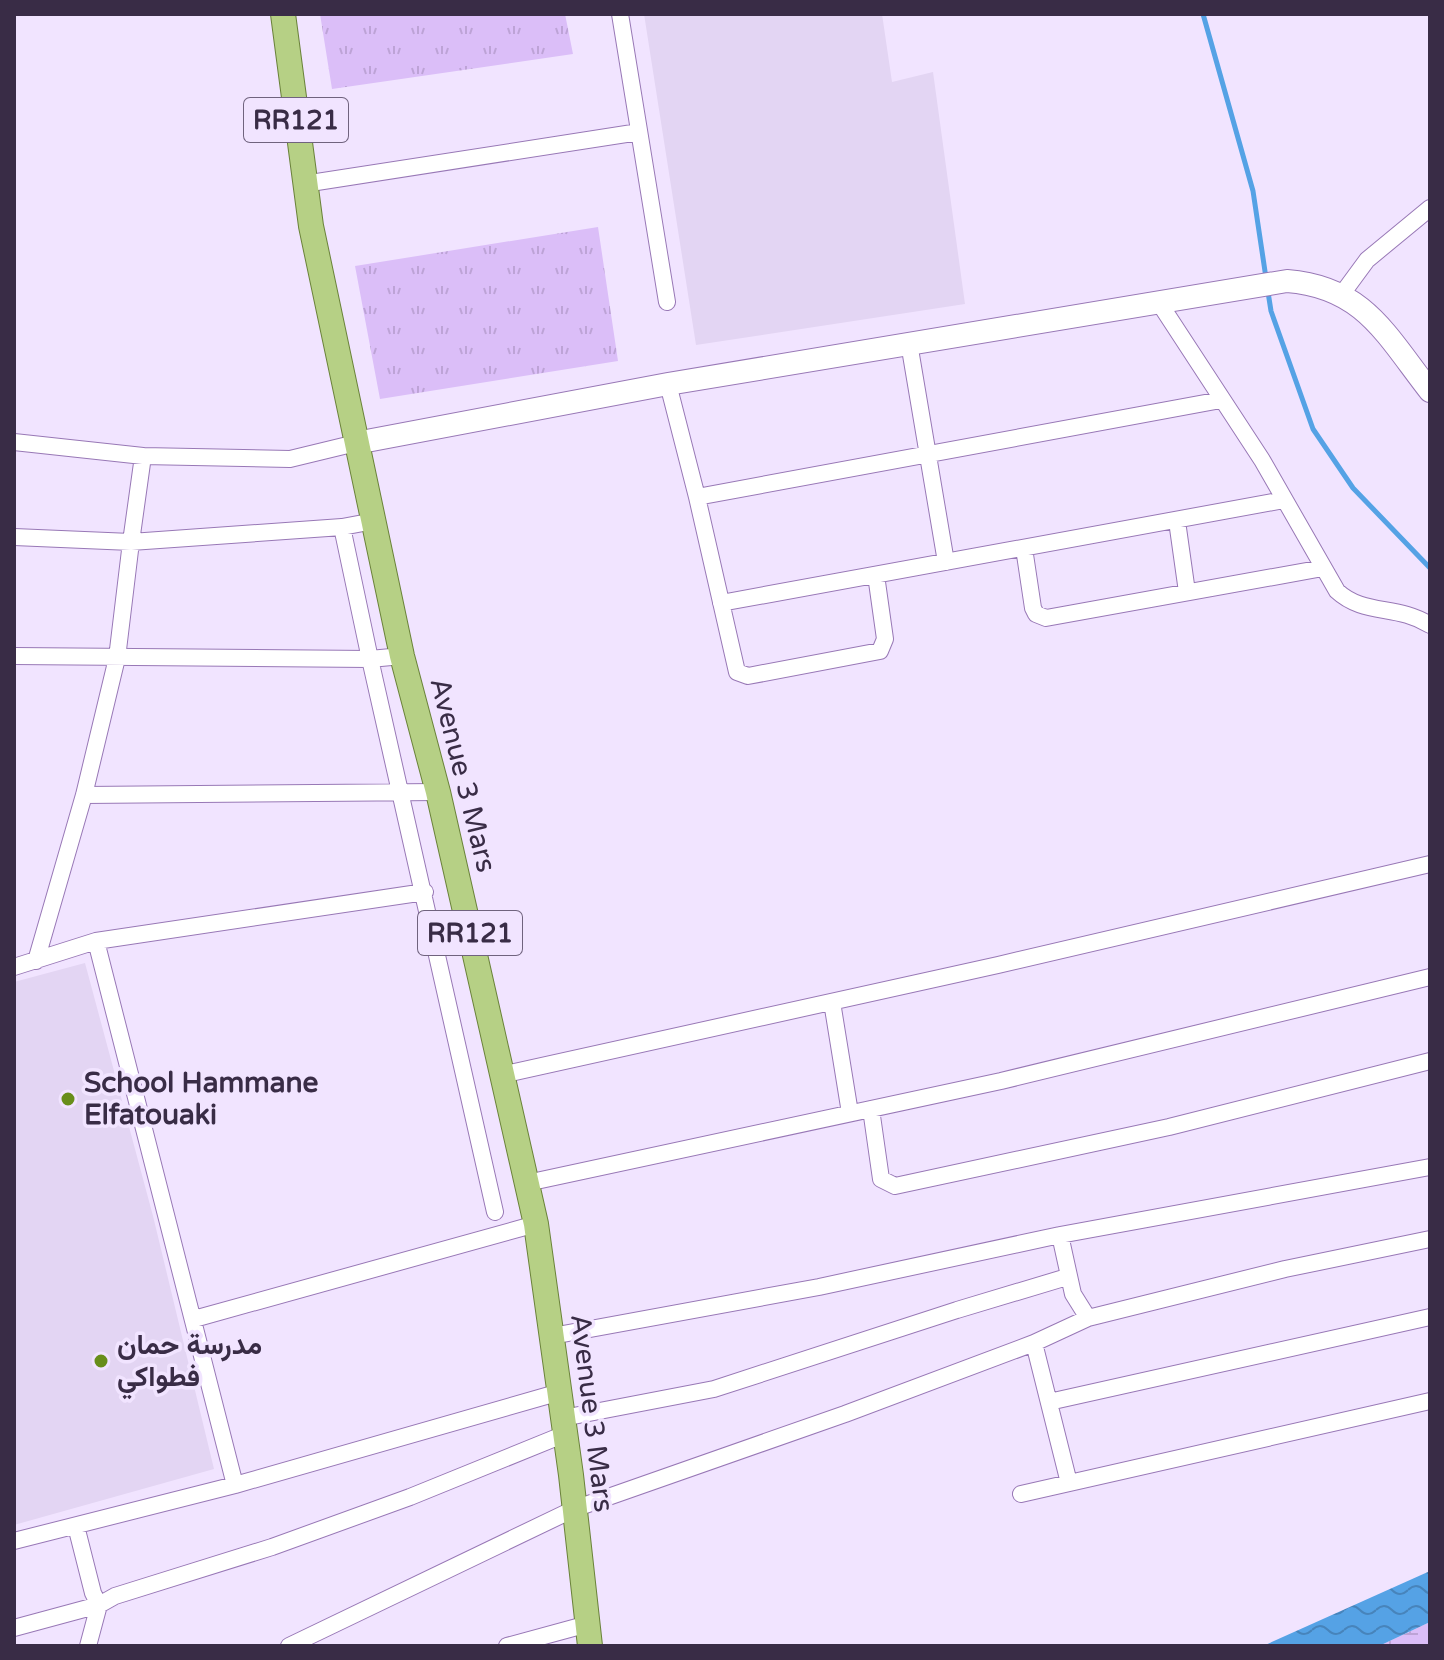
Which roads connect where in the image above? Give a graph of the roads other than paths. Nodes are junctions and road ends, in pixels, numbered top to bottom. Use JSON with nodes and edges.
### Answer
{"nodes":[{"id":1,"x":283,"y":14,"type":"edge"},
{"id":2,"x":620,"y":14,"type":"edge"},
{"id":3,"x":639,"y":132,"type":"junction"},
{"id":4,"x":304,"y":184,"type":"junction"},
{"id":5,"x":1430,"y":208,"type":"edge"},
{"id":6,"x":1342,"y":294,"type":"junction"},
{"id":7,"x":667,"y":302,"type":"dead end"},
{"id":8,"x":1160,"y":304,"type":"junction"},
{"id":9,"x":909,"y":343,"type":"junction"},
{"id":10,"x":668,"y":384,"type":"junction"},
{"id":11,"x":1430,"y":391,"type":"edge"},
{"id":12,"x":1221,"y":400,"type":"junction"},
{"id":13,"x":14,"y":442,"type":"edge"},
{"id":14,"x":356,"y":443,"type":"junction"},
{"id":15,"x":930,"y":454,"type":"junction"},
{"id":16,"x":143,"y":456,"type":"junction"},
{"id":17,"x":697,"y":497,"type":"junction"},
{"id":18,"x":1284,"y":500,"type":"junction"},
{"id":19,"x":374,"y":521,"type":"junction"},
{"id":20,"x":1177,"y":521,"type":"junction"},
{"id":21,"x":342,"y":527,"type":"junction"},
{"id":22,"x":14,"y":537,"type":"edge"},
{"id":23,"x":131,"y":542,"type":"junction"},
{"id":24,"x":1024,"y":548,"type":"junction"},
{"id":25,"x":946,"y":562,"type":"junction"},
{"id":26,"x":1323,"y":568,"type":"junction"},
{"id":27,"x":876,"y":575,"type":"junction"},
{"id":28,"x":1187,"y":592,"type":"junction"},
{"id":29,"x":721,"y":603,"type":"junction"},
{"id":30,"x":1430,"y":625,"type":"edge"},
{"id":31,"x":14,"y":656,"type":"edge"},
{"id":32,"x":402,"y":656,"type":"junction"},
{"id":33,"x":117,"y":658,"type":"junction"},
{"id":34,"x":370,"y":659,"type":"junction"},
{"id":35,"x":401,"y":790,"type":"junction"},
{"id":36,"x":438,"y":792,"type":"junction"},
{"id":37,"x":84,"y":795,"type":"junction"},
{"id":38,"x":1430,"y":864,"type":"edge"},
{"id":39,"x":425,"y":892,"type":"junction"},
{"id":40,"x":96,"y":941,"type":"junction"},
{"id":41,"x":36,"y":961,"type":"junction"},
{"id":42,"x":14,"y":967,"type":"edge"},
{"id":43,"x":1430,"y":977,"type":"edge"},
{"id":44,"x":832,"y":1002,"type":"junction"},
{"id":45,"x":1430,"y":1061,"type":"edge"},
{"id":46,"x":501,"y":1075,"type":"junction"},
{"id":47,"x":871,"y":1109,"type":"junction"},
{"id":48,"x":850,"y":1113,"type":"junction"},
{"id":49,"x":1430,"y":1167,"type":"edge"},
{"id":50,"x":527,"y":1183,"type":"junction"},
{"id":51,"x":495,"y":1212,"type":"dead end"},
{"id":52,"x":536,"y":1224,"type":"junction"},
{"id":53,"x":1060,"y":1235,"type":"junction"},
{"id":54,"x":1430,"y":1239,"type":"edge"},
{"id":55,"x":1067,"y":1277,"type":"junction"},
{"id":56,"x":1430,"y":1317,"type":"edge"},
{"id":57,"x":1088,"y":1318,"type":"junction"},
{"id":58,"x":194,"y":1319,"type":"junction"},
{"id":59,"x":552,"y":1336,"type":"junction"},
{"id":60,"x":1034,"y":1343,"type":"junction"},
{"id":61,"x":560,"y":1392,"type":"junction"},
{"id":62,"x":1430,"y":1401,"type":"edge"},
{"id":63,"x":1049,"y":1402,"type":"junction"},
{"id":64,"x":564,"y":1426,"type":"junction"},
{"id":65,"x":1069,"y":1483,"type":"junction"},
{"id":66,"x":235,"y":1485,"type":"junction"},
{"id":67,"x":1021,"y":1494,"type":"dead end"},
{"id":68,"x":574,"y":1509,"type":"junction"},
{"id":69,"x":76,"y":1526,"type":"junction"},
{"id":70,"x":14,"y":1541,"type":"edge"},
{"id":71,"x":99,"y":1605,"type":"junction"},
{"id":72,"x":14,"y":1628,"type":"edge"},
{"id":73,"x":589,"y":1635,"type":"edge"},
{"id":74,"x":88,"y":1646,"type":"edge"},
{"id":75,"x":289,"y":1646,"type":"edge"},
{"id":76,"x":507,"y":1646,"type":"edge"}],
"edges":[{"from":1,"to":4,"type":"main road","name":"Avenue 3 Mars","number":"RR121"},
{"from":2,"to":3,"type":"street"},
{"from":3,"to":4,"type":"street"},
{"from":3,"to":7,"type":"street"},
{"from":4,"to":14,"type":"main road","name":"Avenue 3 Mars","number":"RR121"},
{"from":5,"to":6,"type":"street"},
{"from":6,"to":8,"type":"street"},
{"from":6,"to":11,"type":"street"},
{"from":8,"to":9,"type":"street"},
{"from":8,"to":12,"type":"street"},
{"from":9,"to":10,"type":"street"},
{"from":9,"to":15,"type":"street"},
{"from":10,"to":14,"type":"street"},
{"from":10,"to":17,"type":"street"},
{"from":12,"to":15,"type":"street"},
{"from":12,"to":18,"type":"street"},
{"from":13,"to":16,"type":"street"},
{"from":14,"to":16,"type":"street"},
{"from":14,"to":19,"type":"main road","name":"Avenue 3 Mars","number":"RR121"},
{"from":15,"to":17,"type":"street"},
{"from":15,"to":25,"type":"street"},
{"from":16,"to":23,"type":"street"},
{"from":17,"to":29,"type":"street"},
{"from":18,"to":20,"type":"street"},
{"from":18,"to":26,"type":"street"},
{"from":19,"to":21,"type":"street"},
{"from":19,"to":32,"type":"main road","name":"Avenue 3 Mars","number":"RR121"},
{"from":20,"to":24,"type":"street"},
{"from":20,"to":28,"type":"street"},
{"from":21,"to":23,"type":"street"},
{"from":21,"to":34,"type":"street"},
{"from":22,"to":23,"type":"street"},
{"from":23,"to":33,"type":"street"},
{"from":24,"to":25,"type":"street"},
{"from":24,"to":28,"type":"street"},
{"from":25,"to":27,"type":"street"},
{"from":26,"to":28,"type":"street"},
{"from":26,"to":30,"type":"street"},
{"from":27,"to":29,"type":"street"},
{"from":27,"to":29,"type":"street"},
{"from":31,"to":33,"type":"street"},
{"from":32,"to":34,"type":"street"},
{"from":32,"to":36,"type":"main road","name":"Avenue 3 Mars","number":"RR121"},
{"from":33,"to":34,"type":"street"},
{"from":33,"to":37,"type":"street"},
{"from":34,"to":35,"type":"street"},
{"from":35,"to":36,"type":"street"},
{"from":35,"to":37,"type":"street"},
{"from":35,"to":39,"type":"street"},
{"from":36,"to":46,"type":"main road","name":"Avenue 3 Mars","number":"RR121"},
{"from":37,"to":41,"type":"street"},
{"from":38,"to":44,"type":"street"},
{"from":39,"to":40,"type":"street"},
{"from":39,"to":51,"type":"street"},
{"from":40,"to":41,"type":"street"},
{"from":40,"to":58,"type":"street"},
{"from":41,"to":42,"type":"street"},
{"from":43,"to":47,"type":"street"},
{"from":44,"to":46,"type":"street"},
{"from":44,"to":48,"type":"street"},
{"from":45,"to":47,"type":"street"},
{"from":46,"to":50,"type":"main road","name":"Avenue 3 Mars","number":"RR121"},
{"from":47,"to":48,"type":"street"},
{"from":48,"to":50,"type":"street"},
{"from":49,"to":53,"type":"street"},
{"from":50,"to":52,"type":"main road","name":"Avenue 3 Mars","number":"RR121"},
{"from":52,"to":58,"type":"street"},
{"from":52,"to":59,"type":"main road","name":"Avenue 3 Mars","number":"RR121"},
{"from":53,"to":55,"type":"street"},
{"from":53,"to":59,"type":"street"},
{"from":54,"to":57,"type":"street"},
{"from":55,"to":57,"type":"street"},
{"from":55,"to":64,"type":"street"},
{"from":56,"to":63,"type":"street"},
{"from":57,"to":60,"type":"street"},
{"from":58,"to":66,"type":"street"},
{"from":59,"to":61,"type":"main road","name":"Avenue 3 Mars","number":"RR121"},
{"from":60,"to":63,"type":"street"},
{"from":60,"to":68,"type":"street"},
{"from":61,"to":64,"type":"main road","name":"Avenue 3 Mars","number":"RR121"},
{"from":61,"to":66,"type":"street"},
{"from":62,"to":65,"type":"street"},
{"from":63,"to":65,"type":"street"},
{"from":64,"to":68,"type":"main road","name":"Avenue 3 Mars","number":"RR121"},
{"from":64,"to":71,"type":"street"},
{"from":65,"to":67,"type":"street"},
{"from":66,"to":69,"type":"street"},
{"from":68,"to":73,"type":"main road","name":"Avenue 3 Mars","number":"RR121"},
{"from":68,"to":75,"type":"street"},
{"from":69,"to":70,"type":"street"},
{"from":69,"to":71,"type":"street"},
{"from":71,"to":72,"type":"street"},
{"from":71,"to":74,"type":"street"},
{"from":73,"to":76,"type":"street"}]}
